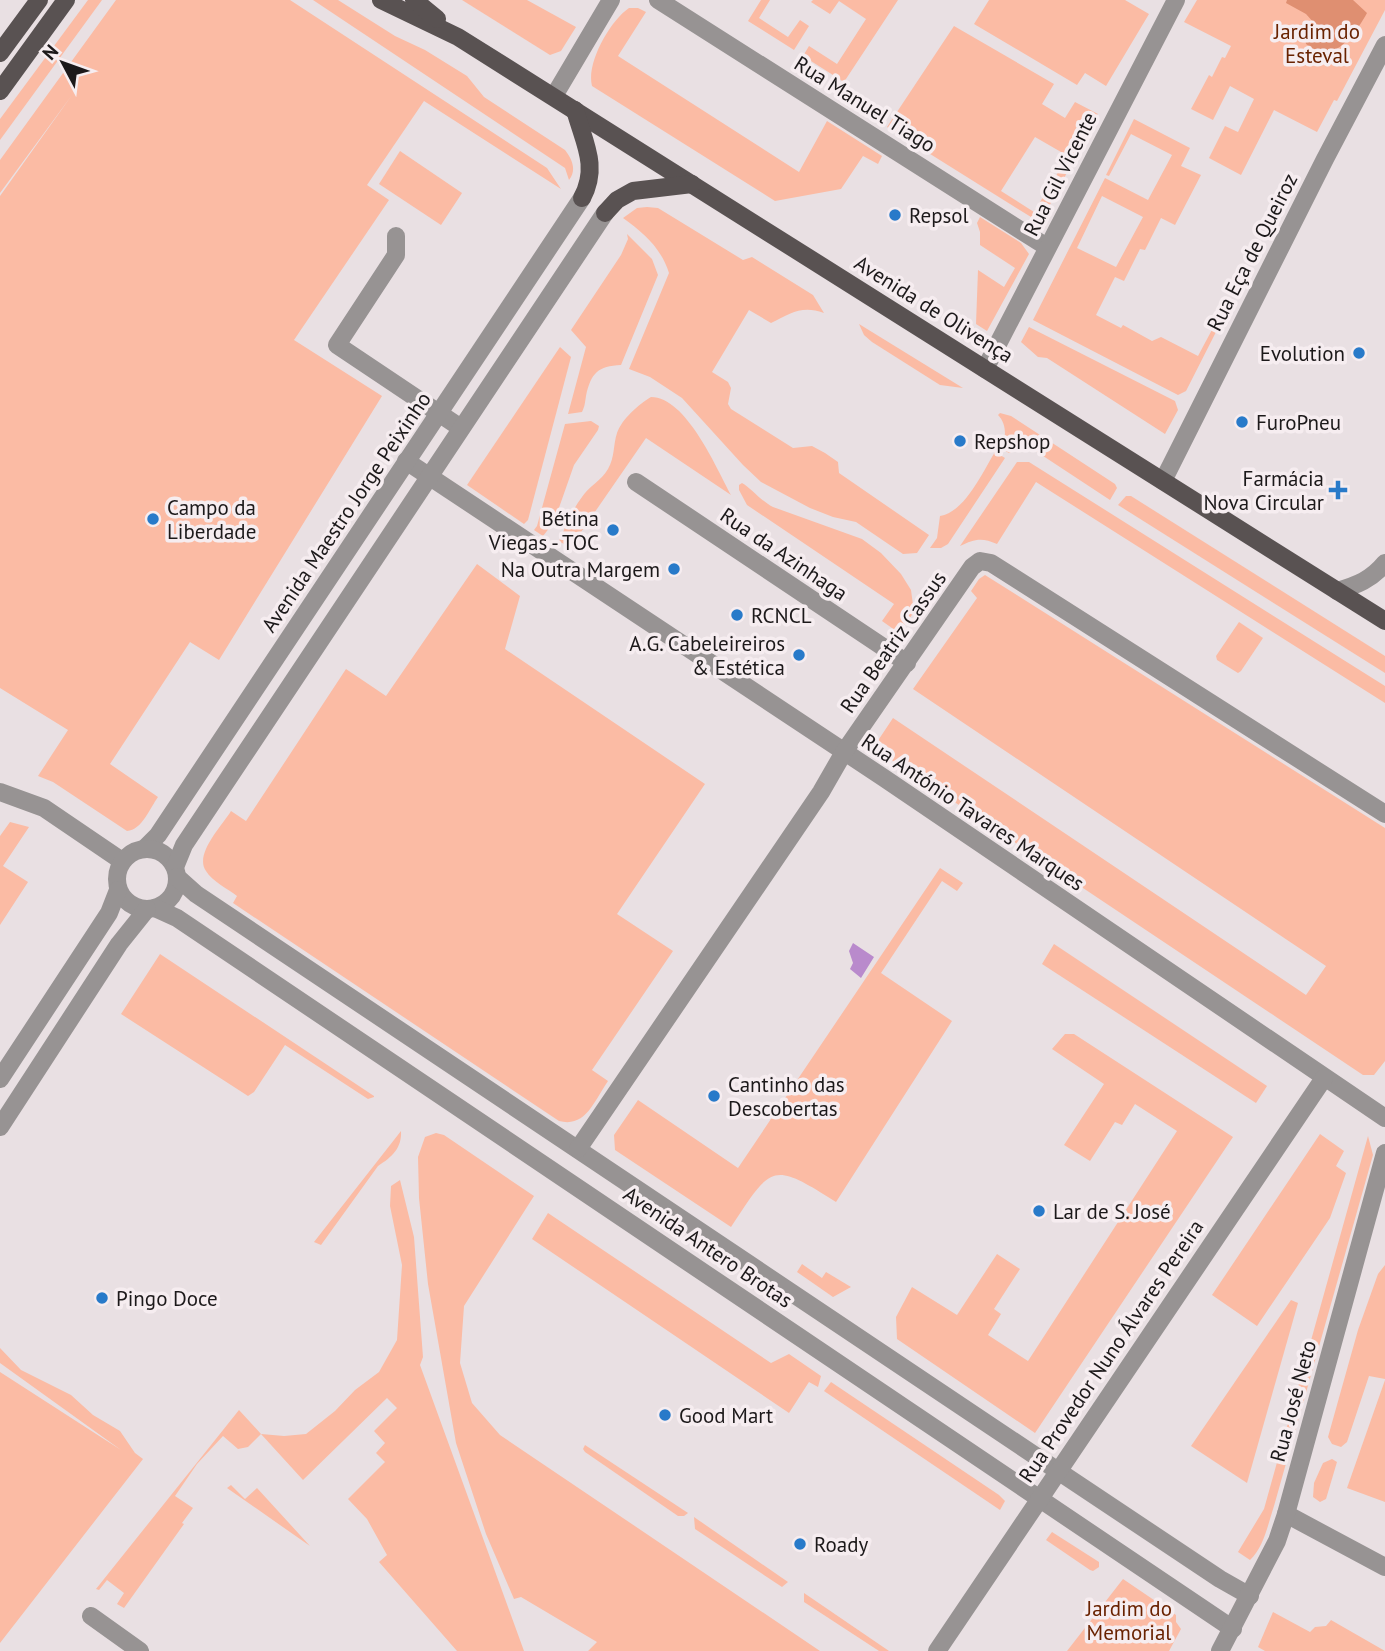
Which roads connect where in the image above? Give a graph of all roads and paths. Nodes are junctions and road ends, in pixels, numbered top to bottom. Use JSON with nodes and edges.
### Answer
{"nodes":[{"id":1,"x":39,"y":0,"type":"edge"},
{"id":2,"x":66,"y":0,"type":"edge"},
{"id":3,"x":381,"y":0,"type":"edge"},
{"id":4,"x":414,"y":0,"type":"edge"},
{"id":5,"x":611,"y":0,"type":"edge"},
{"id":6,"x":658,"y":0,"type":"edge"},
{"id":7,"x":1177,"y":0,"type":"edge"},
{"id":8,"x":458,"y":37,"type":"junction"},
{"id":9,"x":1385,"y":45,"type":"edge"},
{"id":10,"x":0,"y":53,"type":"edge"},
{"id":11,"x":0,"y":91,"type":"edge"},
{"id":12,"x":554,"y":96,"type":"junction"},
{"id":13,"x":575,"y":110,"type":"junction"},
{"id":14,"x":692,"y":184,"type":"junction"},
{"id":15,"x":582,"y":198,"type":"joint"},
{"id":16,"x":605,"y":213,"type":"joint"},
{"id":17,"x":396,"y":236,"type":"dead end"},
{"id":18,"x":1047,"y":247,"type":"junction"},
{"id":19,"x":985,"y":369,"type":"junction"},
{"id":20,"x":438,"y":414,"type":"junction"},
{"id":21,"x":461,"y":428,"type":"junction"},
{"id":22,"x":406,"y":461,"type":"junction"},
{"id":23,"x":428,"y":476,"type":"junction"},
{"id":24,"x":1163,"y":481,"type":"junction"},
{"id":25,"x":636,"y":482,"type":"dead end"},
{"id":26,"x":1385,"y":563,"type":"edge"},
{"id":27,"x":1337,"y":591,"type":"junction"},
{"id":28,"x":1385,"y":621,"type":"edge"},
{"id":29,"x":907,"y":663,"type":"junction"},
{"id":30,"x":844,"y":752,"type":"junction"},
{"id":31,"x":0,"y":792,"type":"edge"},
{"id":32,"x":1385,"y":814,"type":"edge"},
{"id":33,"x":145,"y":848,"type":"junction"},
{"id":34,"x":122,"y":861,"type":"junction"},
{"id":35,"x":176,"y":872,"type":"junction"},
{"id":36,"x":118,"y":890,"type":"junction"},
{"id":37,"x":151,"y":909,"type":"junction"},
{"id":38,"x":1324,"y":1078,"type":"junction"},
{"id":39,"x":0,"y":1079,"type":"edge"},
{"id":40,"x":1385,"y":1118,"type":"edge"},
{"id":41,"x":0,"y":1127,"type":"edge"},
{"id":42,"x":578,"y":1149,"type":"junction"},
{"id":43,"x":1385,"y":1153,"type":"edge"},
{"id":44,"x":1376,"y":1218,"type":"edge"},
{"id":45,"x":1058,"y":1471,"type":"junction"},
{"id":46,"x":1039,"y":1498,"type":"junction"},
{"id":47,"x":1286,"y":1514,"type":"junction"},
{"id":48,"x":1385,"y":1567,"type":"edge"},
{"id":49,"x":1250,"y":1596,"type":"junction"},
{"id":50,"x":91,"y":1616,"type":"dead end"},
{"id":51,"x":1233,"y":1629,"type":"junction"},
{"id":52,"x":140,"y":1651,"type":"edge"},
{"id":53,"x":937,"y":1651,"type":"edge"},
{"id":54,"x":1220,"y":1651,"type":"edge"}],
"edges":[{"from":1,"to":10,"type":"main road"},
{"from":2,"to":11,"type":"main road"},
{"from":3,"to":8,"type":"main road","name":"Avenida de Olivença"},
{"from":4,"to":8,"type":"main road","name":"Avenida de Olivença"},
{"from":5,"to":12,"type":"street"},
{"from":6,"to":18,"type":"street","name":"Rua Manuel Tiago"},
{"from":7,"to":18,"type":"street","name":"Rua Gil Vicente"},
{"from":8,"to":12,"type":"main road","name":"Avenida de Olivença"},
{"from":9,"to":24,"type":"street","name":"Rua Eça de Queiroz"},
{"from":12,"to":13,"type":"main road","name":"Avenida de Olivença"},
{"from":13,"to":14,"type":"main road","name":"Avenida de Olivença"},
{"from":13,"to":15,"type":"main road"},
{"from":14,"to":16,"type":"main road"},
{"from":14,"to":19,"type":"main road","name":"Avenida de Olivença"},
{"from":15,"to":20,"type":"street","name":"Avenida Maestro Jorge Peixinho"},
{"from":16,"to":21,"type":"street"},
{"from":17,"to":20,"type":"street"},
{"from":18,"to":19,"type":"street","name":"Rua Gil Vicente"},
{"from":19,"to":24,"type":"main road","name":"Avenida de Olivença"},
{"from":20,"to":21,"type":"street"},
{"from":20,"to":22,"type":"street","name":"Avenida Maestro Jorge Peixinho"},
{"from":21,"to":23,"type":"street"},
{"from":22,"to":23,"type":"street","name":"Rua António Tavares Marques"},
{"from":22,"to":33,"type":"street","name":"Avenida Maestro Jorge Peixinho"},
{"from":23,"to":30,"type":"street","name":"Rua António Tavares Marques"},
{"from":23,"to":35,"type":"street"},
{"from":24,"to":27,"type":"main road","name":"Avenida de Olivença"},
{"from":25,"to":29,"type":"street","name":"Rua da Azinhaga"},
{"from":26,"to":27,"type":"street"},
{"from":27,"to":28,"type":"main road","name":"Avenida de Olivença"},
{"from":29,"to":30,"type":"street","name":"Rua Beatriz Cassus"},
{"from":29,"to":32,"type":"street","name":"Rua Beatriz Cassus"},
{"from":30,"to":38,"type":"street","name":"Rua António Tavares Marques"},
{"from":30,"to":42,"type":"street","name":"Rua Beatriz Cassus"},
{"from":31,"to":34,"type":"street"},
{"from":33,"to":34,"type":"street"},
{"from":33,"to":35,"type":"street"},
{"from":34,"to":36,"type":"street"},
{"from":35,"to":37,"type":"street"},
{"from":35,"to":42,"type":"street","name":"Avenida Antero Brotas"},
{"from":36,"to":37,"type":"street"},
{"from":36,"to":39,"type":"street"},
{"from":37,"to":41,"type":"street"},
{"from":37,"to":46,"type":"street","name":"Avenida Antero Brotas"},
{"from":38,"to":40,"type":"street","name":"Rua António Tavares Marques"},
{"from":38,"to":45,"type":"street","name":"Rua Provedor Nuno Álvares Pereira"},
{"from":42,"to":45,"type":"street","name":"Avenida Antero Brotas"},
{"from":43,"to":44,"type":"street","name":"Rua José Neto"},
{"from":44,"to":47,"type":"street","name":"Rua José Neto"},
{"from":45,"to":46,"type":"street","name":"Rua Provedor Nuno Álvares Pereira"},
{"from":45,"to":49,"type":"street","name":"Avenida Antero Brotas"},
{"from":46,"to":51,"type":"street","name":"Avenida Antero Brotas"},
{"from":46,"to":53,"type":"street","name":"Rua Provedor Nuno Álvares Pereira"},
{"from":47,"to":48,"type":"street"},
{"from":47,"to":49,"type":"street","name":"Rua José Neto"},
{"from":49,"to":51,"type":"street","name":"Rua José Neto"},
{"from":50,"to":52,"type":"street"},
{"from":51,"to":54,"type":"street","name":"Rua José Neto"}]}
